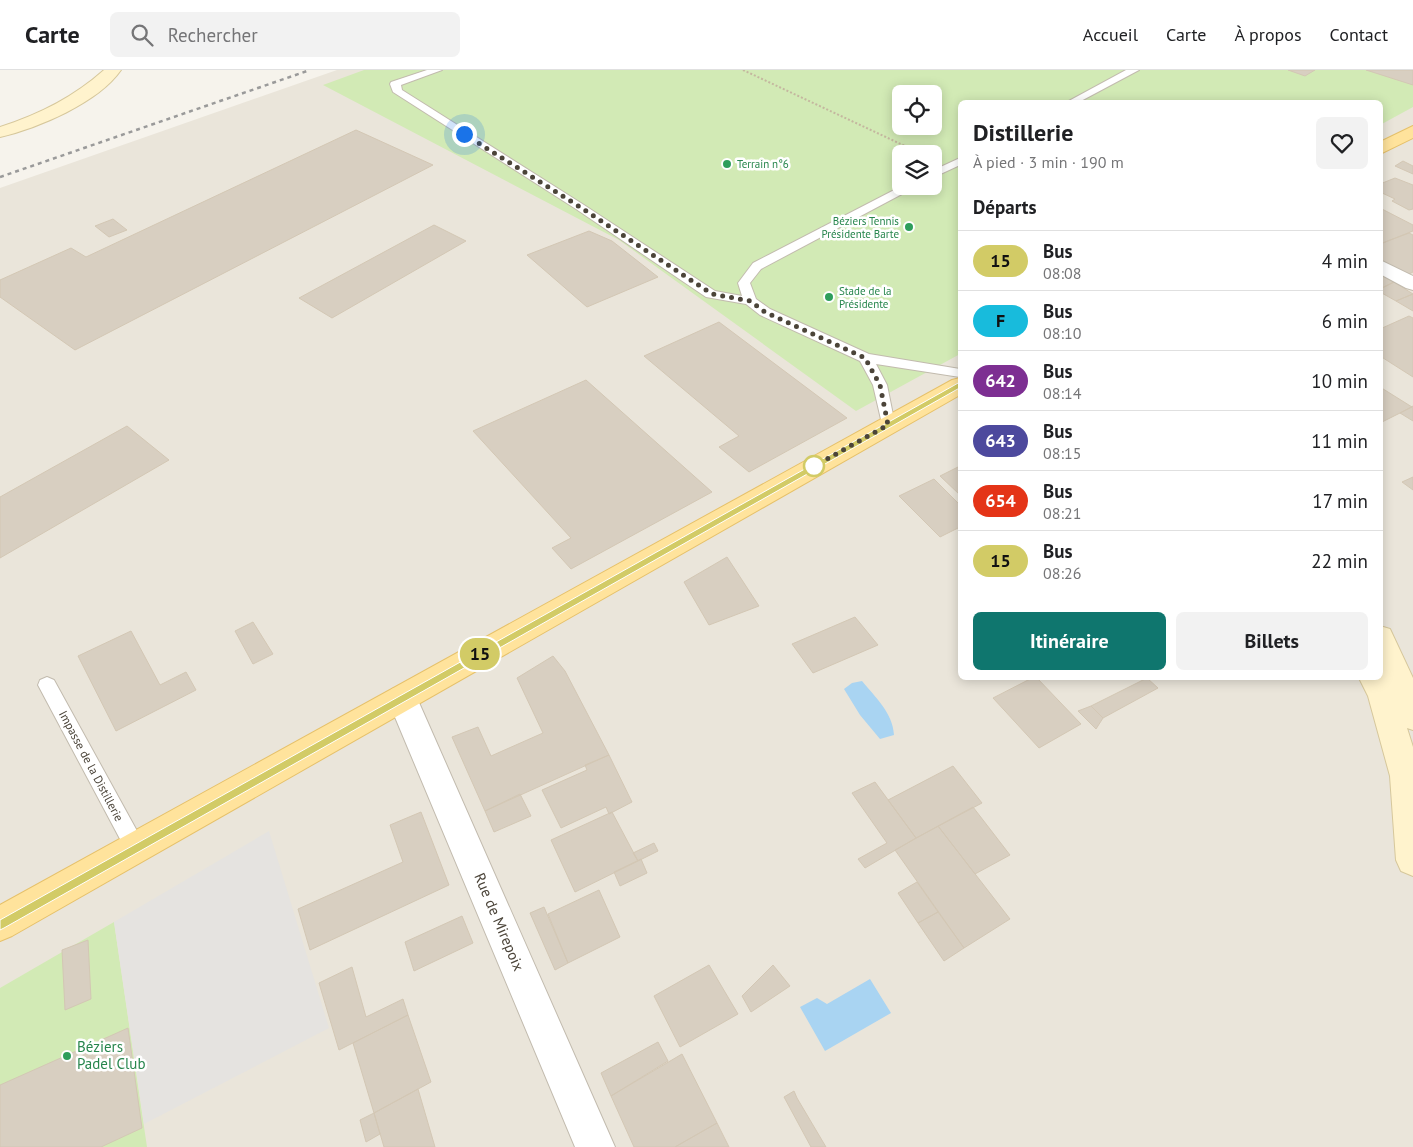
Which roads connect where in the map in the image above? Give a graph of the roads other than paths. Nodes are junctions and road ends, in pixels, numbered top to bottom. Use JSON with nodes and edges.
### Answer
{"nodes":[{"id":1,"x":89,"y":70,"type":"edge"},
{"id":2,"x":112,"y":70,"type":"edge"},
{"id":3,"x":437,"y":70,"type":"edge"},
{"id":4,"x":1134,"y":70,"type":"edge"},
{"id":5,"x":1076,"y":100,"type":"edge"},
{"id":6,"x":0,"y":124,"type":"edge"},
{"id":7,"x":1413,"y":131,"type":"edge"},
{"id":8,"x":0,"y":132,"type":"edge"},
{"id":9,"x":1383,"y":147,"type":"edge"},
{"id":10,"x":958,"y":162,"type":"edge"},
{"id":11,"x":942,"y":170,"type":"edge"},
{"id":12,"x":894,"y":195,"type":"edge"},
{"id":13,"x":1383,"y":268,"type":"edge"},
{"id":14,"x":1413,"y":284,"type":"edge"},
{"id":15,"x":750,"y":301,"type":"junction"},
{"id":16,"x":865,"y":358,"type":"junction"},
{"id":17,"x":958,"y":373,"type":"edge"},
{"id":18,"x":958,"y":386,"type":"edge"},
{"id":19,"x":888,"y":425,"type":"junction"},
{"id":20,"x":1383,"y":643,"type":"edge"},
{"id":21,"x":1375,"y":680,"type":"edge"},
{"id":22,"x":47,"y":685,"type":"dead end"},
{"id":23,"x":402,"y":698,"type":"junction"},
{"id":24,"x":1413,"y":717,"type":"edge"},
{"id":25,"x":134,"y":848,"type":"junction"},
{"id":26,"x":1413,"y":860,"type":"edge"},
{"id":27,"x":0,"y":924,"type":"edge"},
{"id":28,"x":595,"y":1147,"type":"edge"}],
"edges":[{"from":1,"to":6,"type":"main road"},
{"from":2,"to":8,"type":"main road"},
{"from":3,"to":15,"type":"lane"},
{"from":4,"to":5,"type":"lane"},
{"from":7,"to":9,"type":"main road"},
{"from":10,"to":11,"type":"lane"},
{"from":12,"to":15,"type":"lane"},
{"from":13,"to":14,"type":"street"},
{"from":15,"to":16,"type":"lane"},
{"from":16,"to":17,"type":"lane"},
{"from":16,"to":19,"type":"lane"},
{"from":18,"to":19,"type":"main road"},
{"from":19,"to":23,"type":"main road"},
{"from":20,"to":24,"type":"main road"},
{"from":21,"to":26,"type":"main road"},
{"from":22,"to":25,"type":"lane","name":"Impasse de la Distillerie"},
{"from":23,"to":25,"type":"main road"},
{"from":23,"to":28,"type":"street","name":"Rue de Mirepoix"},
{"from":25,"to":27,"type":"main road"}]}
